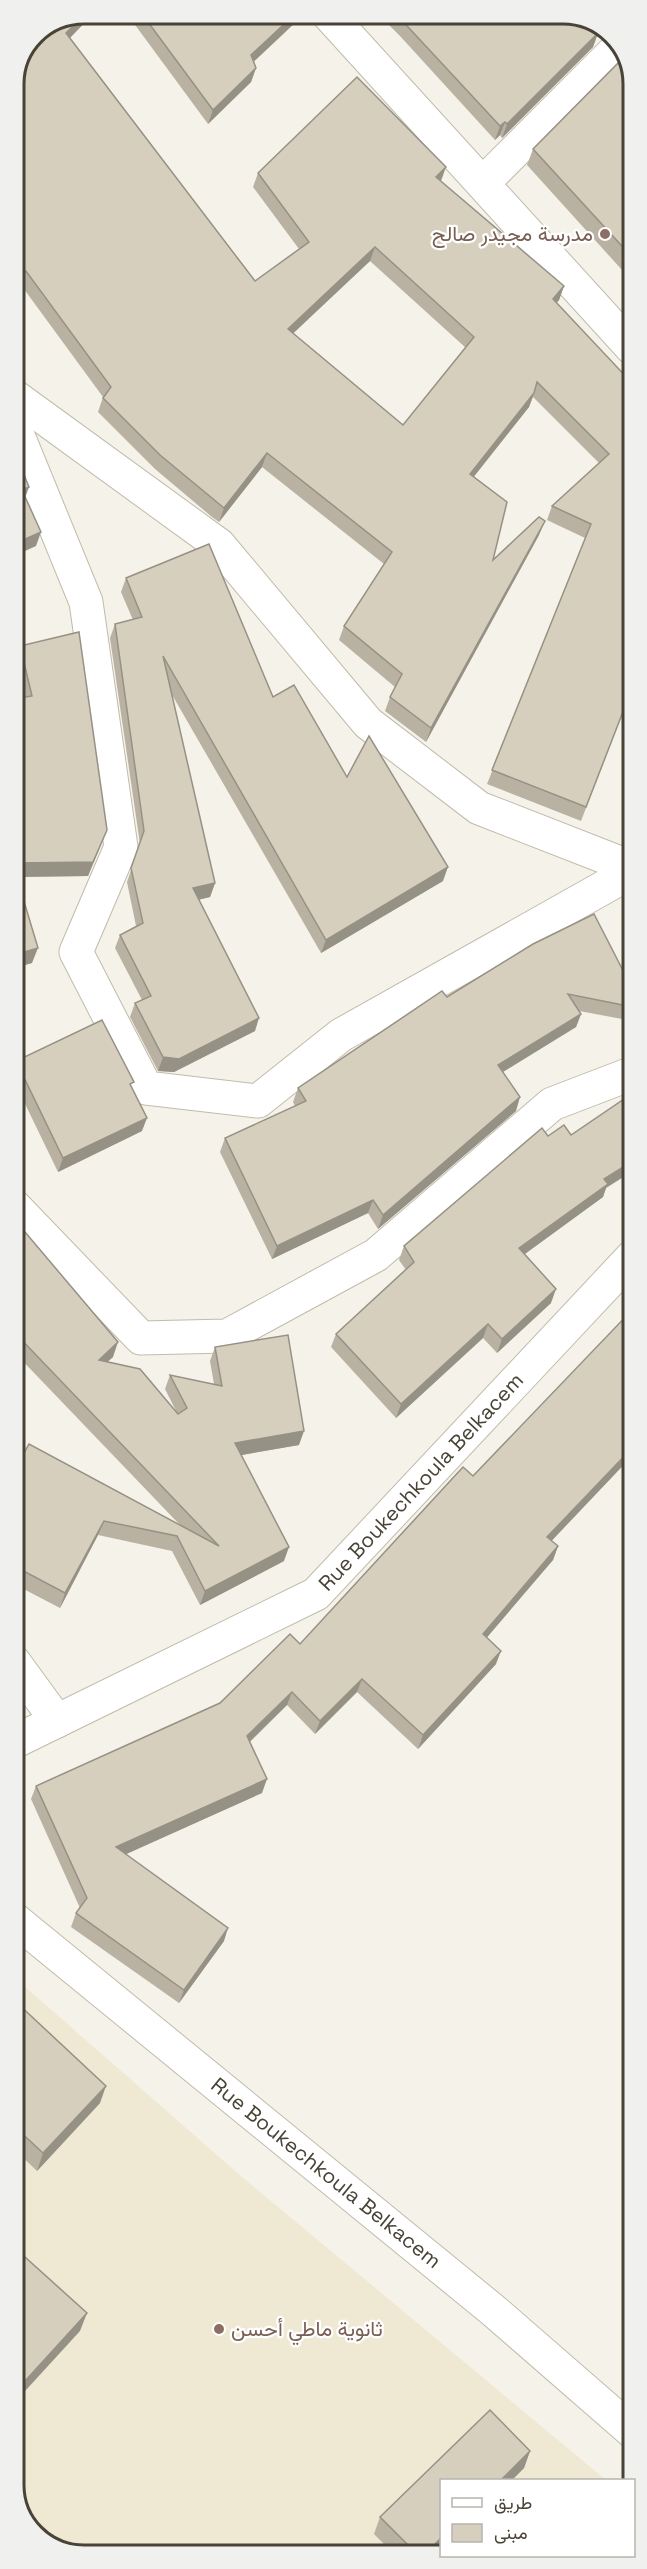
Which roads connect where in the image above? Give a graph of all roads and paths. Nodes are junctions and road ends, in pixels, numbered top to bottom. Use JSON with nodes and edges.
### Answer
{"nodes":[{"id":1,"x":337,"y":24,"type":"edge"},
{"id":2,"x":613,"y":52,"type":"edge"},
{"id":3,"x":483,"y":183,"type":"junction"},
{"id":4,"x":623,"y":338,"type":"edge"},
{"id":5,"x":24,"y":403,"type":"edge"},
{"id":6,"x":24,"y":450,"type":"edge"},
{"id":7,"x":623,"y":866,"type":"edge"},
{"id":8,"x":623,"y":876,"type":"edge"},
{"id":9,"x":623,"y":1077,"type":"edge"},
{"id":10,"x":24,"y":1216,"type":"edge"},
{"id":11,"x":623,"y":1267,"type":"edge"},
{"id":12,"x":24,"y":1676,"type":"edge"},
{"id":13,"x":57,"y":1721,"type":"junction"},
{"id":14,"x":24,"y":1737,"type":"edge"},
{"id":15,"x":24,"y":1926,"type":"edge"},
{"id":16,"x":623,"y":2423,"type":"edge"}],
"edges":[{"from":1,"to":3,"type":"street"},
{"from":2,"to":3,"type":"street"},
{"from":3,"to":4,"type":"street"},
{"from":5,"to":7,"type":"street"},
{"from":6,"to":8,"type":"street"},
{"from":9,"to":10,"type":"street"},
{"from":11,"to":13,"type":"street","name":"Rue Boukechkoula Belkacem"},
{"from":12,"to":13,"type":"street"},
{"from":13,"to":14,"type":"street","name":"Rue Boukechkoula Belkacem"},
{"from":15,"to":16,"type":"street","name":"Rue Boukechkoula Belkacem"}]}
